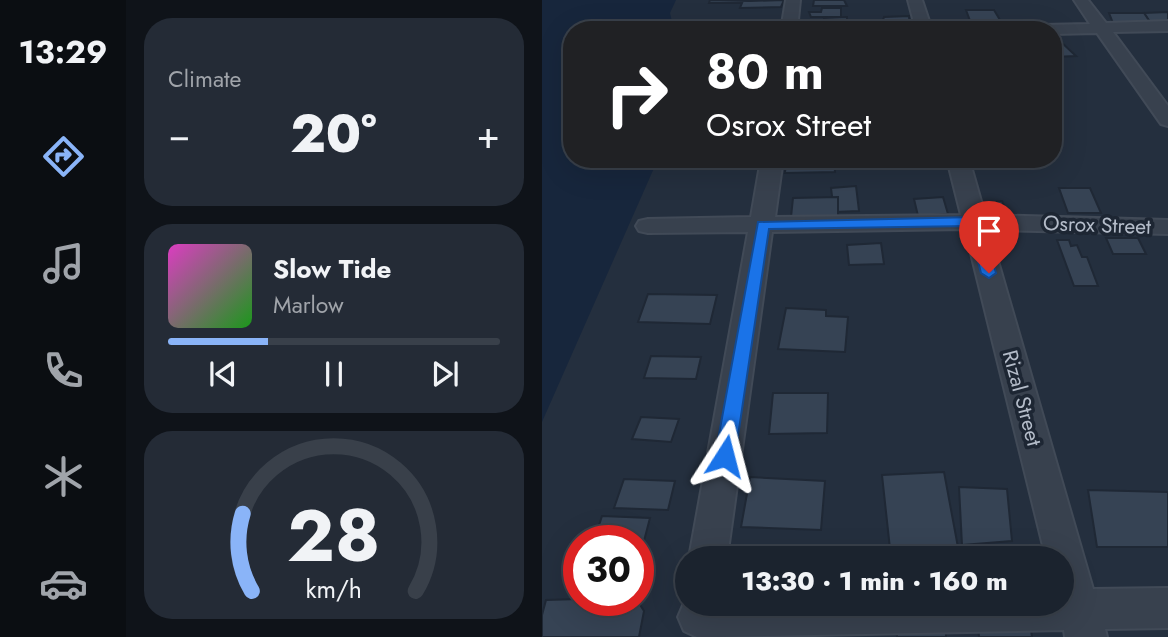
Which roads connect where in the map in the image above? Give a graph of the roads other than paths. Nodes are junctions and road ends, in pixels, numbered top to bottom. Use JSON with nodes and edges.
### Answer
{"nodes":[{"id":1,"x":793,"y":0,"type":"edge"},
{"id":2,"x":915,"y":0,"type":"edge"},
{"id":3,"x":1081,"y":0,"type":"edge"},
{"id":4,"x":790,"y":21,"type":"edge"},
{"id":5,"x":921,"y":21,"type":"edge"},
{"id":6,"x":1167,"y":26,"type":"edge"},
{"id":7,"x":1100,"y":28,"type":"junction"},
{"id":8,"x":1062,"y":29,"type":"edge"},
{"id":9,"x":1167,"y":120,"type":"edge"},
{"id":10,"x":771,"y":168,"type":"edge"},
{"id":11,"x":960,"y":168,"type":"edge"},
{"id":12,"x":975,"y":222,"type":"junction"},
{"id":13,"x":763,"y":225,"type":"junction"},
{"id":14,"x":648,"y":226,"type":"dead end"},
{"id":15,"x":1167,"y":227,"type":"edge"},
{"id":16,"x":710,"y":546,"type":"edge"},
{"id":17,"x":1167,"y":608,"type":"edge"},
{"id":18,"x":698,"y":619,"type":"edge"},
{"id":19,"x":1082,"y":623,"type":"edge"}],
"edges":[{"from":1,"to":4,"type":"street"},
{"from":2,"to":5,"type":"street"},
{"from":3,"to":7,"type":"street"},
{"from":6,"to":7,"type":"street"},
{"from":7,"to":8,"type":"street"},
{"from":7,"to":9,"type":"street"},
{"from":10,"to":13,"type":"street"},
{"from":11,"to":12,"type":"street","name":"Rizal Street"},
{"from":12,"to":13,"type":"street","name":"Osrox Street"},
{"from":12,"to":15,"type":"street","name":"Osrox Street"},
{"from":12,"to":19,"type":"street","name":"Rizal Street"},
{"from":13,"to":14,"type":"street","name":"Osrox Street"},
{"from":13,"to":16,"type":"street"},
{"from":17,"to":19,"type":"street"},
{"from":18,"to":19,"type":"street"}]}
